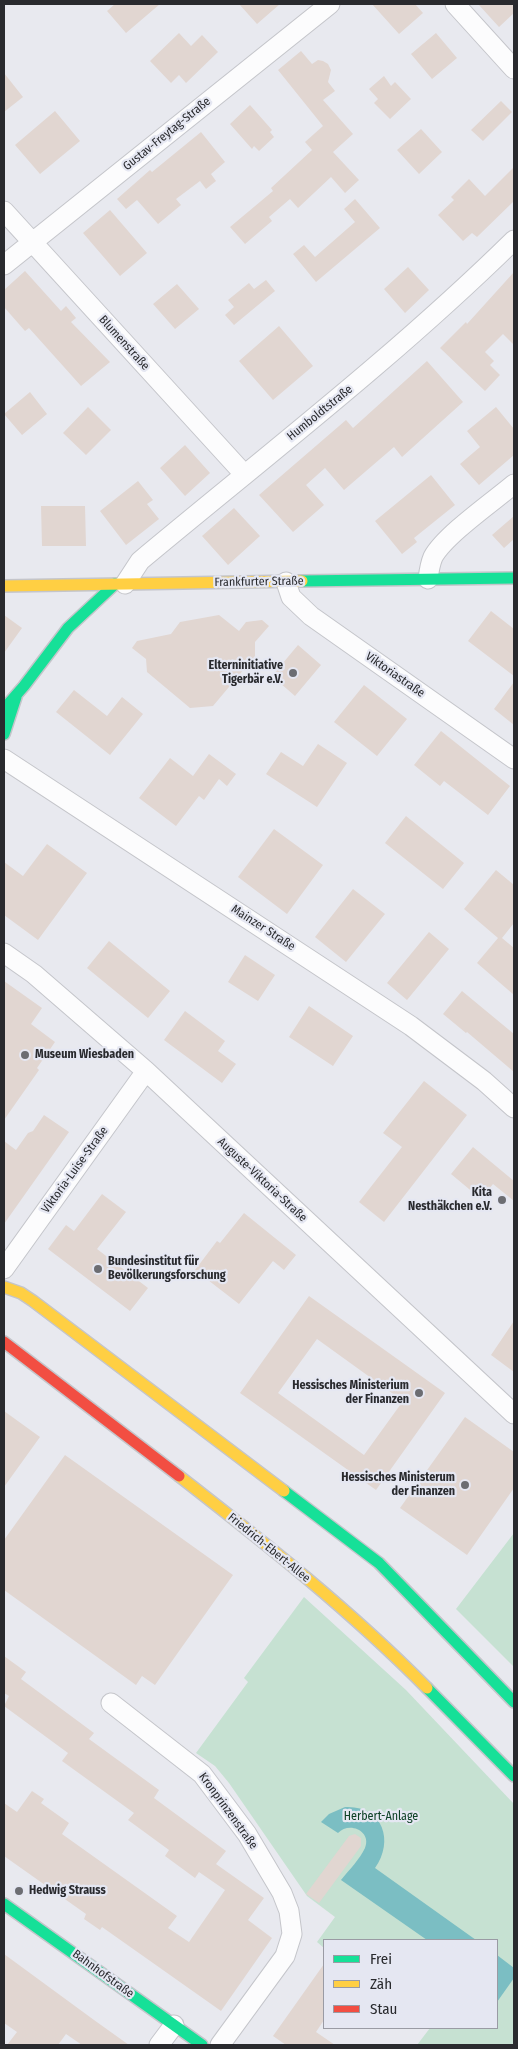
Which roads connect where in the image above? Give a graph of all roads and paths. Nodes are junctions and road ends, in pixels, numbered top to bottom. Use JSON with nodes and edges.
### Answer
{"nodes":[{"id":1,"x":330,"y":4,"type":"edge"},
{"id":2,"x":455,"y":4,"type":"edge"},
{"id":3,"x":514,"y":69,"type":"edge"},
{"id":4,"x":4,"y":211,"type":"edge"},
{"id":5,"x":514,"y":240,"type":"edge"},
{"id":6,"x":32,"y":242,"type":"junction"},
{"id":7,"x":4,"y":265,"type":"edge"},
{"id":8,"x":244,"y":474,"type":"junction"},
{"id":9,"x":514,"y":484,"type":"edge"},
{"id":10,"x":514,"y":578,"type":"edge"},
{"id":11,"x":428,"y":579,"type":"junction"},
{"id":12,"x":286,"y":582,"type":"junction"},
{"id":13,"x":120,"y":584,"type":"junction"},
{"id":14,"x":80,"y":585,"type":"junction"},
{"id":15,"x":4,"y":586,"type":"edge"},
{"id":16,"x":56,"y":643,"type":"junction"},
{"id":17,"x":16,"y":697,"type":"junction"},
{"id":18,"x":4,"y":709,"type":"edge"},
{"id":19,"x":4,"y":734,"type":"edge"},
{"id":20,"x":4,"y":759,"type":"edge"},
{"id":21,"x":514,"y":759,"type":"edge"},
{"id":22,"x":4,"y":953,"type":"edge"},
{"id":23,"x":146,"y":1071,"type":"junction"},
{"id":24,"x":514,"y":1108,"type":"edge"},
{"id":25,"x":4,"y":1269,"type":"edge"},
{"id":26,"x":4,"y":1287,"type":"edge"},
{"id":27,"x":4,"y":1342,"type":"edge"},
{"id":28,"x":514,"y":1414,"type":"edge"},
{"id":29,"x":514,"y":1702,"type":"edge"},
{"id":30,"x":110,"y":1703,"type":"dead end"},
{"id":31,"x":514,"y":1776,"type":"edge"},
{"id":32,"x":4,"y":1905,"type":"edge"},
{"id":33,"x":174,"y":2025,"type":"junction"},
{"id":34,"x":159,"y":2045,"type":"edge"},
{"id":35,"x":202,"y":2045,"type":"edge"},
{"id":36,"x":220,"y":2045,"type":"edge"}],
"edges":[{"from":1,"to":6,"type":"street","name":"Gustav-Freytag-Straße"},
{"from":2,"to":3,"type":"street"},
{"from":4,"to":6,"type":"street","name":"Blumenstraße"},
{"from":5,"to":8,"type":"street","name":"Humboldtstraße"},
{"from":6,"to":7,"type":"street","name":"Gustav-Freytag-Straße"},
{"from":6,"to":8,"type":"street","name":"Blumenstraße"},
{"from":8,"to":13,"type":"street","name":"Humboldtstraße"},
{"from":9,"to":11,"type":"street"},
{"from":10,"to":11,"type":"street","name":"Frankfurter Straße"},
{"from":11,"to":12,"type":"street","name":"Frankfurter Straße"},
{"from":12,"to":13,"type":"street","name":"Frankfurter Straße"},
{"from":12,"to":21,"type":"street","name":"Viktoriastraße"},
{"from":13,"to":14,"type":"street","name":"Frankfurter Straße"},
{"from":13,"to":16,"type":"street"},
{"from":14,"to":15,"type":"street","name":"Frankfurter Straße"},
{"from":14,"to":16,"type":"street"},
{"from":16,"to":17,"type":"street"},
{"from":17,"to":18,"type":"street"},
{"from":17,"to":19,"type":"street"},
{"from":20,"to":24,"type":"street","name":"Mainzer Straße"},
{"from":22,"to":23,"type":"street","name":"Auguste-Viktoria-Straße"},
{"from":23,"to":25,"type":"street","name":"Viktoria-Luise-Straße"},
{"from":23,"to":28,"type":"street","name":"Auguste-Viktoria-Straße"},
{"from":26,"to":29,"type":"street"},
{"from":27,"to":31,"type":"street","name":"Friedrich-Ebert-Allee"},
{"from":30,"to":36,"type":"street","name":"Kronprinzenstraße"},
{"from":32,"to":33,"type":"street","name":"Bahnhofstraße"},
{"from":33,"to":34,"type":"street"},
{"from":33,"to":35,"type":"street","name":"Bahnhofstraße"}]}
